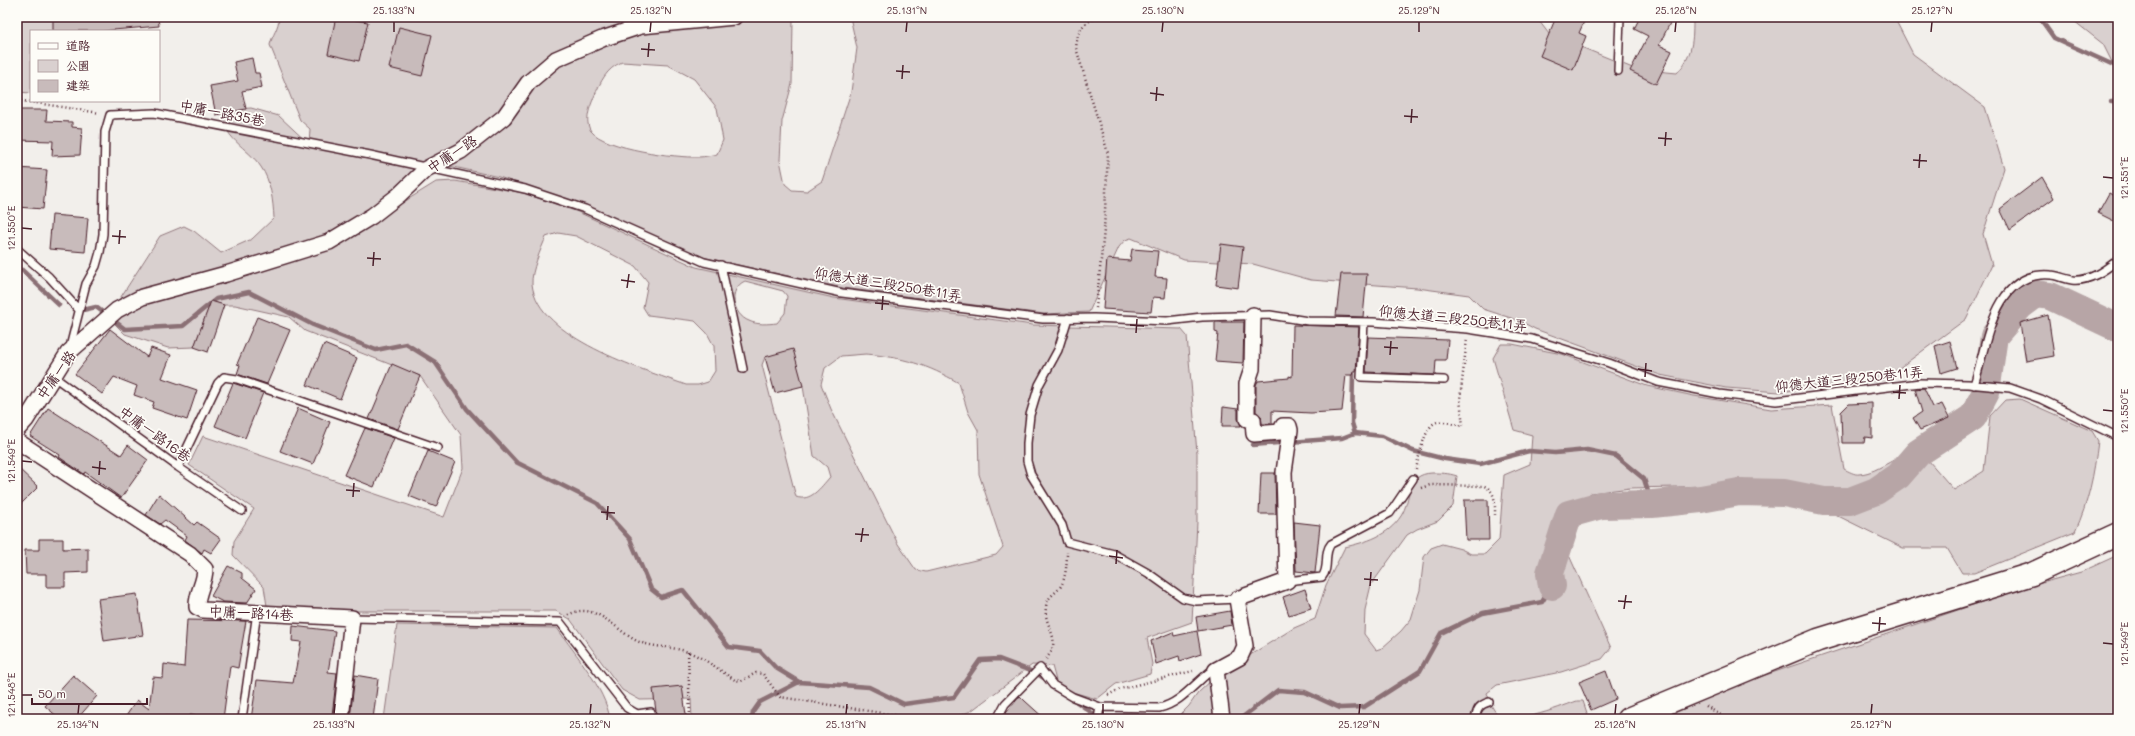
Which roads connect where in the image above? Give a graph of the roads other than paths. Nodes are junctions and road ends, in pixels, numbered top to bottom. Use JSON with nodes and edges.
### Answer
{"nodes":[{"id":1,"x":734,"y":17,"type":"edge"},
{"id":2,"x":1620,"y":17,"type":"edge"},
{"id":3,"x":1618,"y":71,"type":"dead end"},
{"id":4,"x":426,"y":169,"type":"junction"},
{"id":5,"x":17,"y":249,"type":"edge"},
{"id":6,"x":2118,"y":260,"type":"edge"},
{"id":7,"x":721,"y":265,"type":"junction"},
{"id":8,"x":79,"y":310,"type":"junction"},
{"id":9,"x":1253,"y":315,"type":"junction"},
{"id":10,"x":1068,"y":318,"type":"junction"},
{"id":11,"x":1364,"y":322,"type":"junction"},
{"id":12,"x":68,"y":353,"type":"junction"},
{"id":13,"x":743,"y":369,"type":"dead end"},
{"id":14,"x":54,"y":377,"type":"junction"},
{"id":15,"x":1444,"y":380,"type":"dead end"},
{"id":16,"x":1978,"y":385,"type":"junction"},
{"id":17,"x":17,"y":430,"type":"edge"},
{"id":18,"x":2118,"y":437,"type":"edge"},
{"id":19,"x":17,"y":441,"type":"edge"},
{"id":20,"x":438,"y":448,"type":"dead end"},
{"id":21,"x":178,"y":467,"type":"junction"},
{"id":22,"x":1413,"y":479,"type":"road end"},
{"id":23,"x":242,"y":511,"type":"dead end"},
{"id":24,"x":2118,"y":534,"type":"edge"},
{"id":25,"x":1287,"y":581,"type":"junction"},
{"id":26,"x":1237,"y":599,"type":"junction"},
{"id":27,"x":257,"y":612,"type":"junction"},
{"id":28,"x":352,"y":618,"type":"junction"},
{"id":29,"x":1240,"y":657,"type":"junction"},
{"id":30,"x":1489,"y":702,"type":"dead end"},
{"id":31,"x":651,"y":712,"type":"dead end"},
{"id":32,"x":1099,"y":713,"type":"edge"},
{"id":33,"x":242,"y":719,"type":"edge"},
{"id":34,"x":341,"y":719,"type":"edge"},
{"id":35,"x":997,"y":719,"type":"edge"},
{"id":36,"x":1222,"y":719,"type":"edge"},
{"id":37,"x":1475,"y":719,"type":"edge"},
{"id":38,"x":1628,"y":719,"type":"edge"}],
"edges":[{"from":1,"to":4,"type":"street","name":"中庸一路"},
{"from":2,"to":3,"type":"lane"},
{"from":4,"to":7,"type":"lane","name":"仰德大道三段250巷11弄"},
{"from":4,"to":8,"type":"lane","name":"中庸一路35巷"},
{"from":4,"to":12,"type":"street","name":"中庸一路"},
{"from":5,"to":8,"type":"lane"},
{"from":6,"to":16,"type":"lane"},
{"from":7,"to":10,"type":"lane","name":"仰德大道三段250巷11弄"},
{"from":7,"to":13,"type":"lane"},
{"from":8,"to":12,"type":"lane"},
{"from":9,"to":10,"type":"lane","name":"仰德大道三段250巷11弄"},
{"from":9,"to":11,"type":"lane","name":"仰德大道三段250巷11弄"},
{"from":9,"to":25,"type":"street"},
{"from":10,"to":26,"type":"lane"},
{"from":11,"to":15,"type":"lane","name":"仰德大道三段250巷11弄"},
{"from":11,"to":16,"type":"lane","name":"仰德大道三段250巷11弄"},
{"from":12,"to":14,"type":"street","name":"中庸一路"},
{"from":14,"to":17,"type":"street","name":"中庸一路"},
{"from":14,"to":21,"type":"lane","name":"中庸一路16巷"},
{"from":16,"to":18,"type":"lane","name":"仰德大道三段250巷11弄"},
{"from":19,"to":27,"type":"street","name":"中庸一路14巷"},
{"from":20,"to":21,"type":"lane"},
{"from":21,"to":23,"type":"lane","name":"中庸一路16巷"},
{"from":22,"to":25,"type":"lane"},
{"from":24,"to":38,"type":"main road"},
{"from":25,"to":26,"type":"street"},
{"from":26,"to":29,"type":"street"},
{"from":27,"to":28,"type":"street","name":"中庸一路14巷"},
{"from":27,"to":33,"type":"lane"},
{"from":28,"to":31,"type":"lane"},
{"from":28,"to":34,"type":"street"},
{"from":29,"to":32,"type":"lane"},
{"from":29,"to":36,"type":"street"},
{"from":30,"to":37,"type":"lane"},
{"from":32,"to":35,"type":"lane"}]}
